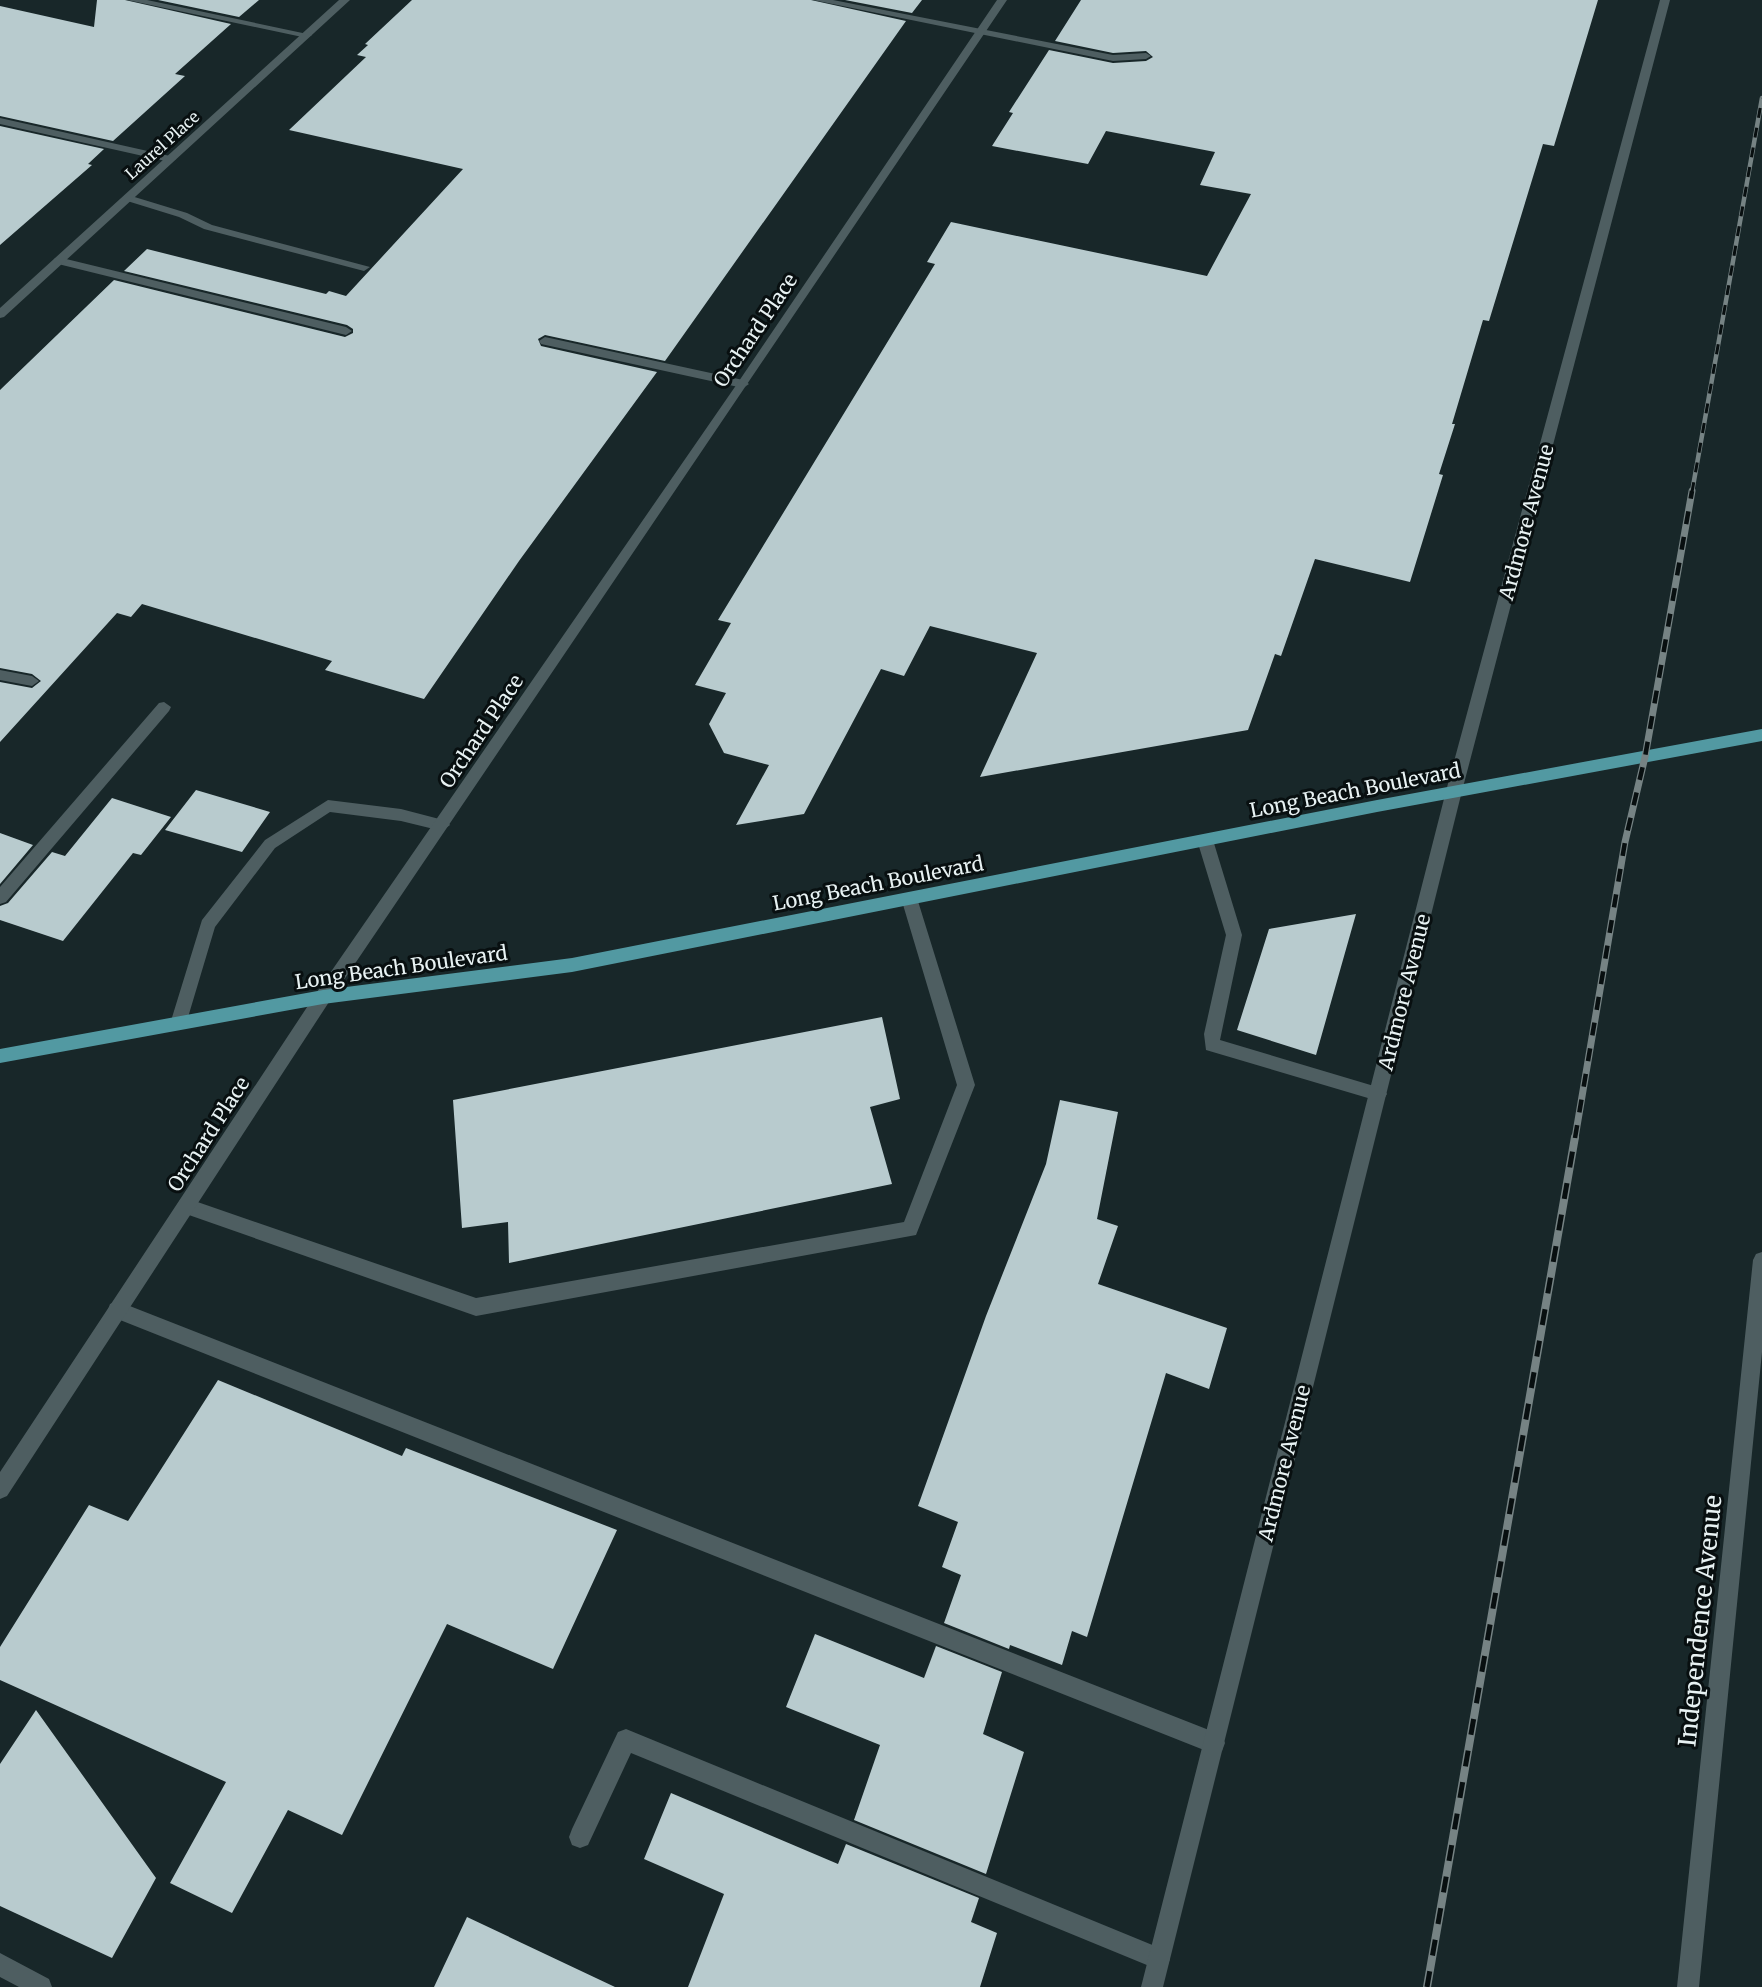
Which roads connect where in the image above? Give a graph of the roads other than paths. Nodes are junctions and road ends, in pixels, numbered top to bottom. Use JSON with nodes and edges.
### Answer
{"nodes":[{"id":1,"x":132,"y":0,"type":"edge"},
{"id":2,"x":345,"y":0,"type":"edge"},
{"id":3,"x":818,"y":0,"type":"edge"},
{"id":4,"x":1002,"y":0,"type":"edge"},
{"id":5,"x":1665,"y":0,"type":"edge"},
{"id":6,"x":981,"y":32,"type":"junction"},
{"id":7,"x":307,"y":35,"type":"junction"},
{"id":8,"x":1146,"y":56,"type":"dead end"},
{"id":9,"x":0,"y":121,"type":"edge"},
{"id":10,"x":170,"y":159,"type":"junction"},
{"id":11,"x":128,"y":198,"type":"junction"},
{"id":12,"x":58,"y":261,"type":"junction"},
{"id":13,"x":364,"y":267,"type":"dead end"},
{"id":14,"x":0,"y":315,"type":"edge"},
{"id":15,"x":346,"y":331,"type":"dead end"},
{"id":16,"x":545,"y":341,"type":"dead end"},
{"id":17,"x":743,"y":384,"type":"junction"},
{"id":18,"x":0,"y":675,"type":"edge"},
{"id":19,"x":32,"y":681,"type":"dead end"},
{"id":20,"x":164,"y":708,"type":"dead end"},
{"id":21,"x":1762,"y":735,"type":"edge"},
{"id":22,"x":1455,"y":791,"type":"junction"},
{"id":23,"x":442,"y":825,"type":"junction"},
{"id":24,"x":1205,"y":840,"type":"junction"},
{"id":25,"x":0,"y":898,"type":"edge"},
{"id":26,"x":909,"y":898,"type":"junction"},
{"id":27,"x":323,"y":997,"type":"junction"},
{"id":28,"x":178,"y":1024,"type":"junction"},
{"id":29,"x":0,"y":1056,"type":"edge"},
{"id":30,"x":1378,"y":1094,"type":"junction"},
{"id":31,"x":186,"y":1206,"type":"junction"},
{"id":32,"x":1762,"y":1260,"type":"edge"},
{"id":33,"x":117,"y":1310,"type":"junction"},
{"id":34,"x":0,"y":1489,"type":"edge"},
{"id":35,"x":1214,"y":1743,"type":"junction"},
{"id":36,"x":580,"y":1837,"type":"dead end"},
{"id":37,"x":1159,"y":1959,"type":"junction"},
{"id":38,"x":0,"y":1964,"type":"edge"},
{"id":39,"x":41,"y":1987,"type":"edge"},
{"id":40,"x":1152,"y":1987,"type":"edge"},
{"id":41,"x":1688,"y":1987,"type":"edge"}],
"edges":[{"from":1,"to":7,"type":"street"},
{"from":2,"to":7,"type":"street","name":"Laurel Place"},
{"from":3,"to":6,"type":"street"},
{"from":4,"to":6,"type":"street","name":"Orchard Place"},
{"from":5,"to":22,"type":"street","name":"Ardmore Avenue"},
{"from":6,"to":8,"type":"street"},
{"from":6,"to":17,"type":"street","name":"Orchard Place"},
{"from":7,"to":10,"type":"street","name":"Laurel Place"},
{"from":9,"to":10,"type":"street"},
{"from":10,"to":11,"type":"street","name":"Laurel Place"},
{"from":11,"to":12,"type":"street","name":"Laurel Place"},
{"from":11,"to":13,"type":"street"},
{"from":12,"to":14,"type":"street","name":"Laurel Place"},
{"from":12,"to":15,"type":"street"},
{"from":16,"to":17,"type":"street"},
{"from":17,"to":23,"type":"street","name":"Orchard Place"},
{"from":18,"to":19,"type":"street"},
{"from":20,"to":25,"type":"street"},
{"from":21,"to":22,"type":"main road","name":"Long Beach Boulevard"},
{"from":22,"to":24,"type":"main road","name":"Long Beach Boulevard"},
{"from":22,"to":30,"type":"street","name":"Ardmore Avenue"},
{"from":23,"to":27,"type":"street","name":"Orchard Place"},
{"from":23,"to":28,"type":"street"},
{"from":24,"to":26,"type":"main road","name":"Long Beach Boulevard"},
{"from":24,"to":30,"type":"street"},
{"from":26,"to":27,"type":"main road","name":"Long Beach Boulevard"},
{"from":26,"to":31,"type":"street"},
{"from":27,"to":28,"type":"main road","name":"Long Beach Boulevard"},
{"from":27,"to":31,"type":"street","name":"Orchard Place"},
{"from":28,"to":29,"type":"main road","name":"Long Beach Boulevard"},
{"from":30,"to":35,"type":"street","name":"Ardmore Avenue"},
{"from":31,"to":33,"type":"street","name":"Orchard Place"},
{"from":32,"to":41,"type":"street","name":"Independence Avenue"},
{"from":33,"to":34,"type":"street","name":"Orchard Place"},
{"from":33,"to":35,"type":"street"},
{"from":35,"to":37,"type":"street","name":"Ardmore Avenue"},
{"from":36,"to":37,"type":"street"},
{"from":37,"to":40,"type":"street","name":"Ardmore Avenue"},
{"from":38,"to":39,"type":"street"}]}
